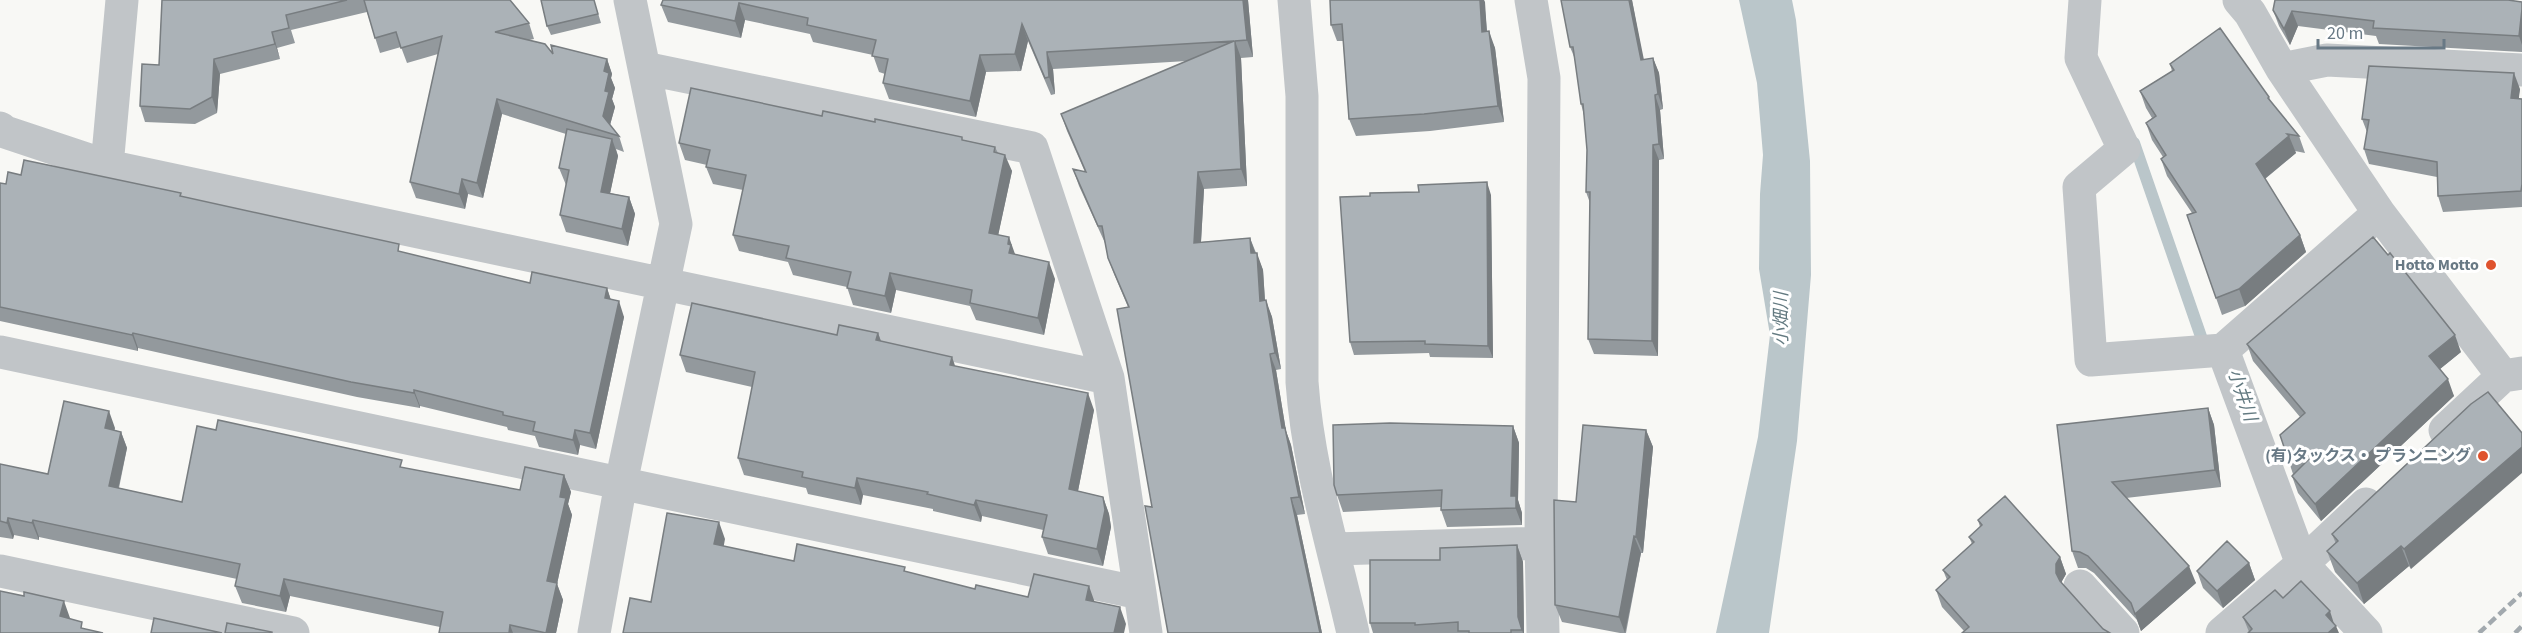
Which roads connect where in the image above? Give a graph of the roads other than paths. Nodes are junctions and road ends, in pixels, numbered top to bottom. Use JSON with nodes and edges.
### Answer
{"nodes":[{"id":1,"x":122,"y":0,"type":"edge"},
{"id":2,"x":630,"y":0,"type":"edge"},
{"id":3,"x":1294,"y":0,"type":"edge"},
{"id":4,"x":1531,"y":0,"type":"edge"},
{"id":5,"x":2085,"y":0,"type":"edge"},
{"id":6,"x":2239,"y":0,"type":"edge"},
{"id":7,"x":644,"y":68,"type":"junction"},
{"id":8,"x":2282,"y":69,"type":"junction"},
{"id":9,"x":2522,"y":70,"type":"edge"},
{"id":10,"x":2,"y":138,"type":"edge"},
{"id":11,"x":107,"y":166,"type":"junction"},
{"id":12,"x":2379,"y":213,"type":"junction"},
{"id":13,"x":663,"y":284,"type":"junction"},
{"id":14,"x":2223,"y":350,"type":"junction"},
{"id":15,"x":0,"y":352,"type":"edge"},
{"id":16,"x":2513,"y":374,"type":"edge"},
{"id":17,"x":1108,"y":378,"type":"junction"},
{"id":18,"x":2425,"y":450,"type":"edge"},
{"id":19,"x":2390,"y":482,"type":"edge"},
{"id":20,"x":621,"y":483,"type":"junction"},
{"id":21,"x":1541,"y":543,"type":"junction"},
{"id":22,"x":1334,"y":549,"type":"junction"},
{"id":23,"x":2296,"y":570,"type":"junction"},
{"id":24,"x":0,"y":571,"type":"edge"},
{"id":25,"x":2080,"y":586,"type":"dead end"},
{"id":26,"x":1140,"y":593,"type":"junction"},
{"id":27,"x":293,"y":633,"type":"edge"},
{"id":28,"x":594,"y":633,"type":"edge"},
{"id":29,"x":1146,"y":633,"type":"edge"},
{"id":30,"x":1353,"y":633,"type":"edge"},
{"id":31,"x":1543,"y":633,"type":"edge"},
{"id":32,"x":2123,"y":633,"type":"edge"},
{"id":33,"x":2222,"y":633,"type":"edge"},
{"id":34,"x":2366,"y":633,"type":"edge"}],
"edges":[{"from":1,"to":11,"type":"street"},
{"from":2,"to":7,"type":"street"},
{"from":3,"to":22,"type":"street"},
{"from":4,"to":21,"type":"street"},
{"from":5,"to":14,"type":"street"},
{"from":6,"to":8,"type":"street"},
{"from":7,"to":13,"type":"street"},
{"from":7,"to":17,"type":"street"},
{"from":8,"to":9,"type":"street"},
{"from":8,"to":12,"type":"street"},
{"from":10,"to":11,"type":"street"},
{"from":11,"to":13,"type":"street"},
{"from":12,"to":14,"type":"street"},
{"from":12,"to":16,"type":"street"},
{"from":13,"to":17,"type":"street"},
{"from":13,"to":20,"type":"street"},
{"from":14,"to":23,"type":"street"},
{"from":15,"to":20,"type":"street"},
{"from":16,"to":18,"type":"street"},
{"from":17,"to":26,"type":"street"},
{"from":19,"to":23,"type":"street"},
{"from":20,"to":26,"type":"street"},
{"from":20,"to":28,"type":"street"},
{"from":21,"to":22,"type":"street"},
{"from":21,"to":31,"type":"street"},
{"from":22,"to":30,"type":"street"},
{"from":23,"to":33,"type":"street"},
{"from":23,"to":34,"type":"street"},
{"from":24,"to":27,"type":"street"},
{"from":25,"to":32,"type":"street"},
{"from":26,"to":29,"type":"street"}]}
